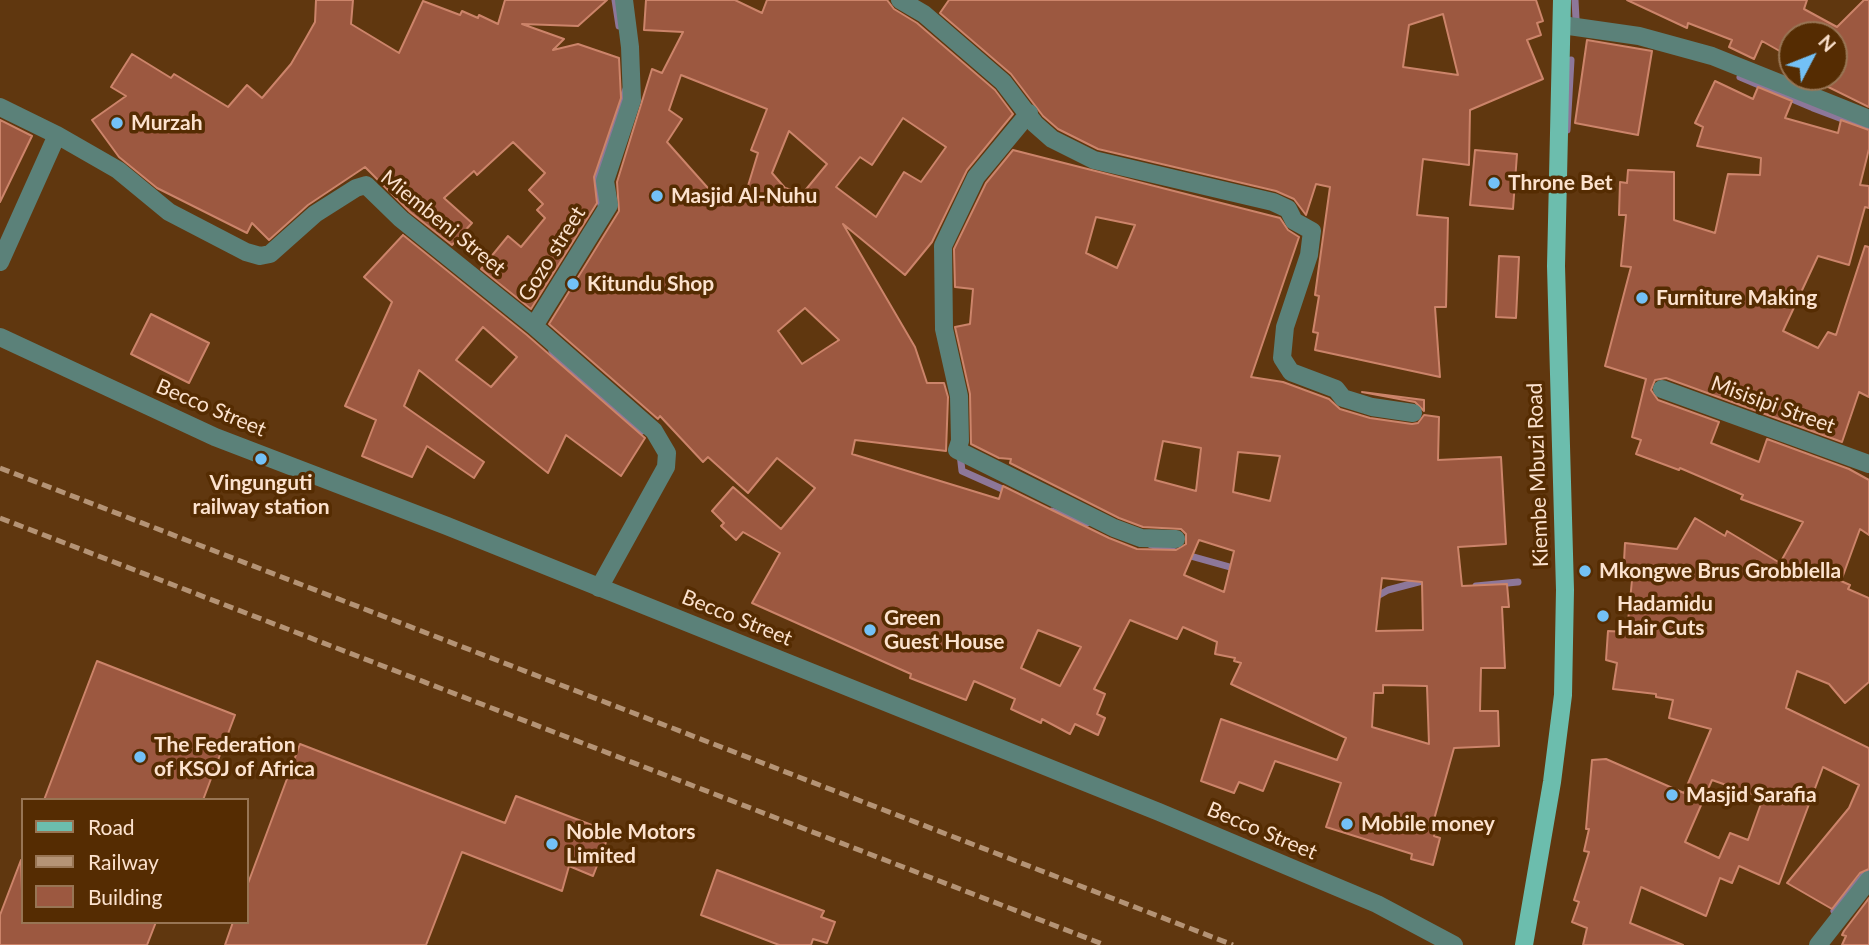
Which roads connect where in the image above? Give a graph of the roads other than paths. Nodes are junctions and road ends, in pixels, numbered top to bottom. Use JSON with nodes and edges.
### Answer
{"nodes":[{"id":1,"x":624,"y":0,"type":"edge"},
{"id":2,"x":901,"y":0,"type":"edge"},
{"id":3,"x":1562,"y":0,"type":"edge"},
{"id":4,"x":1562,"y":25,"type":"junction"},
{"id":5,"x":0,"y":107,"type":"edge"},
{"id":6,"x":1028,"y":113,"type":"junction"},
{"id":7,"x":1869,"y":119,"type":"edge"},
{"id":8,"x":57,"y":135,"type":"junction"},
{"id":9,"x":0,"y":262,"type":"edge"},
{"id":10,"x":534,"y":326,"type":"junction"},
{"id":11,"x":0,"y":337,"type":"edge"},
{"id":12,"x":1662,"y":389,"type":"dead end"},
{"id":13,"x":1413,"y":413,"type":"dead end"},
{"id":14,"x":1869,"y":464,"type":"edge"},
{"id":15,"x":1177,"y":539,"type":"dead end"},
{"id":16,"x":599,"y":588,"type":"junction"},
{"id":17,"x":1869,"y":880,"type":"edge"},
{"id":18,"x":1525,"y":936,"type":"edge"},
{"id":19,"x":1454,"y":945,"type":"edge"},
{"id":20,"x":1818,"y":945,"type":"edge"}],
"edges":[{"from":1,"to":10,"type":"street","name":"Gozo street"},
{"from":2,"to":6,"type":"street"},
{"from":3,"to":4,"type":"main road","name":"Kiembe Mbuzi Road"},
{"from":4,"to":7,"type":"street"},
{"from":4,"to":18,"type":"main road","name":"Kiembe Mbuzi Road"},
{"from":5,"to":8,"type":"street","name":"Miembeni Street"},
{"from":6,"to":13,"type":"street"},
{"from":6,"to":15,"type":"street"},
{"from":8,"to":9,"type":"street"},
{"from":8,"to":10,"type":"street","name":"Miembeni Street"},
{"from":10,"to":16,"type":"street","name":"Gozo street"},
{"from":11,"to":16,"type":"street","name":"Becco Street"},
{"from":12,"to":14,"type":"street","name":"Misisipi Street"},
{"from":16,"to":19,"type":"street","name":"Becco Street"},
{"from":17,"to":20,"type":"street"}]}
